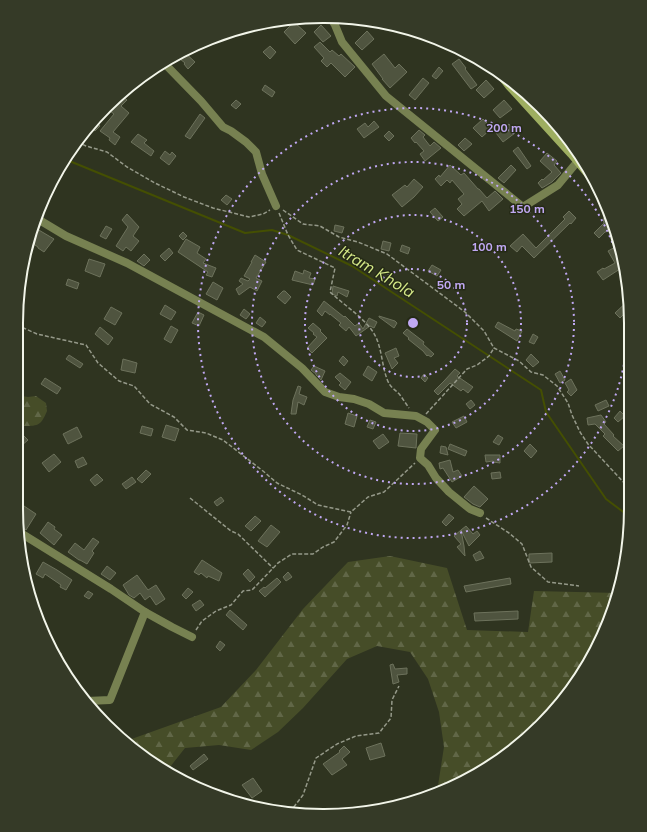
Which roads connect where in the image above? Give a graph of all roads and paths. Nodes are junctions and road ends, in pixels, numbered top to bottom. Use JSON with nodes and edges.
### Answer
{"nodes":[{"id":1,"x":334,"y":24,"type":"edge"},
{"id":2,"x":168,"y":67,"type":"edge"},
{"id":3,"x":527,"y":103,"type":"edge"},
{"id":4,"x":83,"y":144,"type":"edge"},
{"id":5,"x":571,"y":154,"type":"edge"},
{"id":6,"x":577,"y":162,"type":"edge"},
{"id":7,"x":276,"y":206,"type":"junction"},
{"id":8,"x":41,"y":221,"type":"edge"},
{"id":9,"x":23,"y":328,"type":"edge"},
{"id":10,"x":494,"y":348,"type":"junction"},
{"id":11,"x":416,"y":416,"type":"junction"},
{"id":12,"x":420,"y":458,"type":"junction"},
{"id":13,"x":624,"y":483,"type":"edge"},
{"id":14,"x":190,"y":498,"type":"dead end"},
{"id":15,"x":351,"y":512,"type":"junction"},
{"id":16,"x":480,"y":513,"type":"joint"},
{"id":17,"x":25,"y":536,"type":"edge"},
{"id":18,"x":273,"y":568,"type":"junction"},
{"id":19,"x":579,"y":586,"type":"dead end"},
{"id":20,"x":145,"y":612,"type":"junction"},
{"id":21,"x":192,"y":637,"type":"joint"},
{"id":22,"x":399,"y":686,"type":"dead end"},
{"id":23,"x":93,"y":701,"type":"edge"},
{"id":24,"x":294,"y":807,"type":"edge"}],
"edges":[{"from":1,"to":6,"type":"street"},
{"from":2,"to":7,"type":"street"},
{"from":3,"to":5,"type":"main road"},
{"from":4,"to":7,"type":"path"},
{"from":7,"to":10,"type":"path"},
{"from":7,"to":11,"type":"path"},
{"from":8,"to":11,"type":"street"},
{"from":9,"to":15,"type":"path"},
{"from":10,"to":11,"type":"path"},
{"from":10,"to":13,"type":"path"},
{"from":11,"to":12,"type":"street"},
{"from":12,"to":15,"type":"path"},
{"from":12,"to":16,"type":"street"},
{"from":14,"to":18,"type":"path"},
{"from":15,"to":18,"type":"path"},
{"from":16,"to":19,"type":"path"},
{"from":17,"to":20,"type":"street"},
{"from":18,"to":21,"type":"path"},
{"from":20,"to":21,"type":"street"},
{"from":20,"to":23,"type":"street"},
{"from":22,"to":24,"type":"path"}]}
